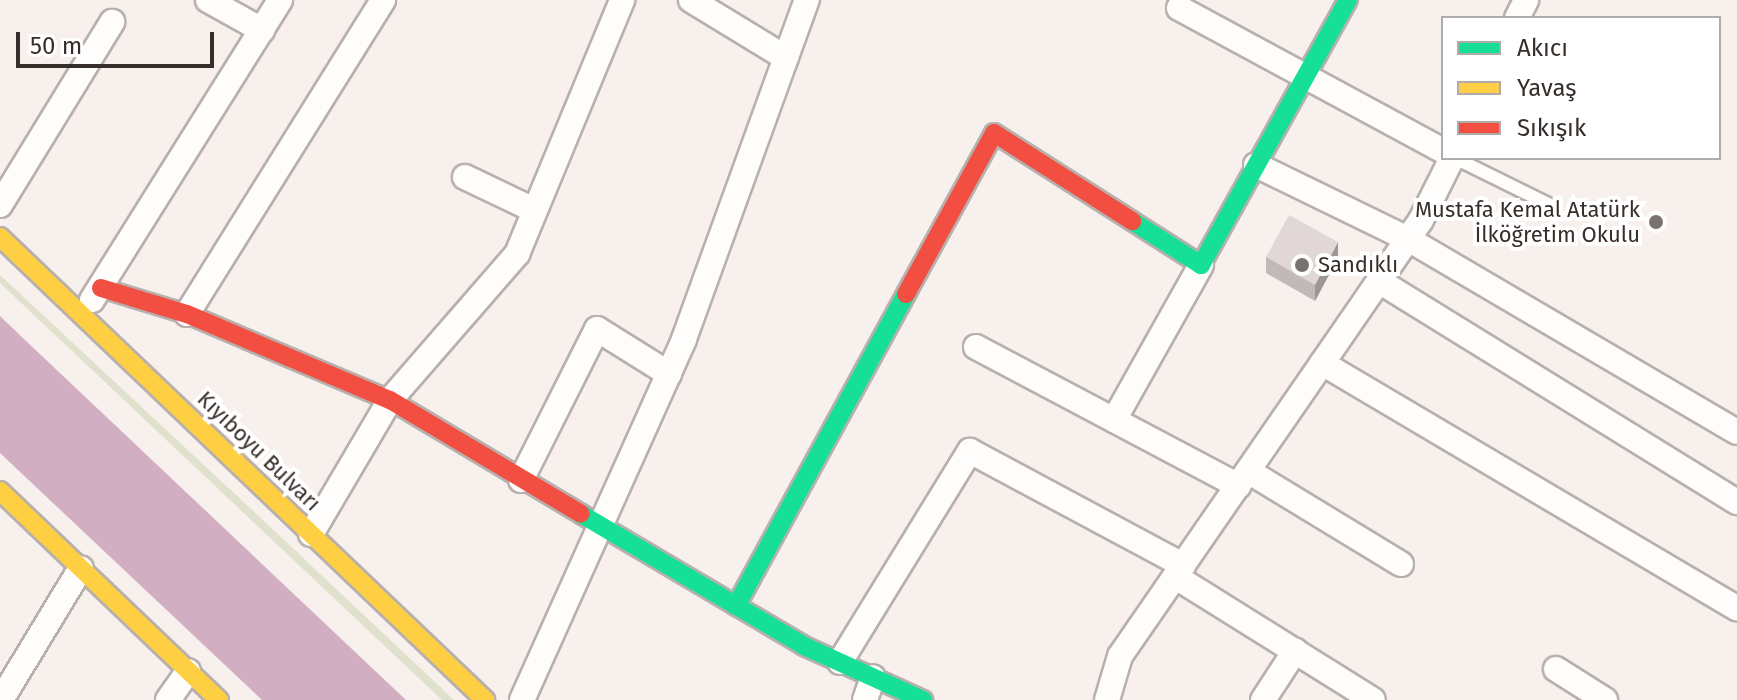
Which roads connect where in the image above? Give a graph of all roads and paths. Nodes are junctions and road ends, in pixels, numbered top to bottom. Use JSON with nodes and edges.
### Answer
{"nodes":[{"id":1,"x":208,"y":0,"type":"edge"},
{"id":2,"x":280,"y":0,"type":"edge"},
{"id":3,"x":383,"y":0,"type":"edge"},
{"id":4,"x":622,"y":0,"type":"edge"},
{"id":5,"x":691,"y":0,"type":"edge"},
{"id":6,"x":807,"y":0,"type":"edge"},
{"id":7,"x":1348,"y":0,"type":"edge"},
{"id":8,"x":1179,"y":8,"type":"dead end"},
{"id":9,"x":112,"y":22,"type":"dead end"},
{"id":10,"x":262,"y":30,"type":"junction"},
{"id":11,"x":786,"y":58,"type":"junction"},
{"id":12,"x":1305,"y":75,"type":"junction"},
{"id":13,"x":1441,"y":150,"type":"edge"},
{"id":14,"x":1453,"y":160,"type":"edge"},
{"id":15,"x":1458,"y":160,"type":"edge"},
{"id":16,"x":1256,"y":165,"type":"junction"},
{"id":17,"x":465,"y":177,"type":"dead end"},
{"id":18,"x":0,"y":205,"type":"edge"},
{"id":19,"x":1554,"y":207,"type":"dead end"},
{"id":20,"x":534,"y":210,"type":"junction"},
{"id":21,"x":0,"y":237,"type":"edge"},
{"id":22,"x":1408,"y":239,"type":"junction"},
{"id":23,"x":1201,"y":265,"type":"junction"},
{"id":24,"x":1379,"y":281,"type":"junction"},
{"id":25,"x":101,"y":288,"type":"junction"},
{"id":26,"x":187,"y":314,"type":"junction"},
{"id":27,"x":81,"y":315,"type":"junction"},
{"id":28,"x":976,"y":347,"type":"dead end"},
{"id":29,"x":1322,"y":363,"type":"junction"},
{"id":30,"x":669,"y":374,"type":"junction"},
{"id":31,"x":390,"y":400,"type":"junction"},
{"id":32,"x":1114,"y":420,"type":"junction"},
{"id":33,"x":1737,"y":432,"type":"edge"},
{"id":34,"x":1243,"y":479,"type":"junction"},
{"id":35,"x":521,"y":480,"type":"junction"},
{"id":36,"x":0,"y":491,"type":"edge"},
{"id":37,"x":1737,"y":502,"type":"edge"},
{"id":38,"x":602,"y":530,"type":"junction"},
{"id":39,"x":311,"y":534,"type":"junction"},
{"id":40,"x":1401,"y":564,"type":"dead end"},
{"id":41,"x":81,"y":568,"type":"junction"},
{"id":42,"x":1180,"y":571,"type":"junction"},
{"id":43,"x":736,"y":606,"type":"junction"},
{"id":44,"x":1737,"y":608,"type":"edge"},
{"id":45,"x":1295,"y":651,"type":"junction"},
{"id":46,"x":840,"y":662,"type":"junction"},
{"id":47,"x":1556,"y":669,"type":"dead end"},
{"id":48,"x":188,"y":671,"type":"junction"},
{"id":49,"x":869,"y":689,"type":"edge"},
{"id":50,"x":1,"y":700,"type":"edge"},
{"id":51,"x":168,"y":700,"type":"edge"},
{"id":52,"x":219,"y":700,"type":"edge"},
{"id":53,"x":485,"y":700,"type":"edge"},
{"id":54,"x":522,"y":700,"type":"edge"},
{"id":55,"x":923,"y":700,"type":"edge"},
{"id":56,"x":1107,"y":700,"type":"edge"},
{"id":57,"x":1263,"y":700,"type":"edge"},
{"id":58,"x":1373,"y":700,"type":"edge"},
{"id":59,"x":1605,"y":700,"type":"edge"}],
"edges":[{"from":1,"to":10,"type":"street"},
{"from":2,"to":10,"type":"street"},
{"from":3,"to":26,"type":"street"},
{"from":4,"to":20,"type":"street"},
{"from":5,"to":11,"type":"street"},
{"from":6,"to":11,"type":"street"},
{"from":7,"to":12,"type":"street"},
{"from":8,"to":12,"type":"street"},
{"from":9,"to":18,"type":"street"},
{"from":10,"to":25,"type":"street"},
{"from":11,"to":30,"type":"street"},
{"from":12,"to":13,"type":"street"},
{"from":12,"to":16,"type":"street"},
{"from":14,"to":22,"type":"street"},
{"from":15,"to":19,"type":"lane"},
{"from":16,"to":22,"type":"street"},
{"from":16,"to":23,"type":"street"},
{"from":17,"to":20,"type":"street"},
{"from":20,"to":31,"type":"street"},
{"from":21,"to":27,"type":"street","name":"Kıyıboyu Bulvarı"},
{"from":22,"to":24,"type":"street"},
{"from":22,"to":33,"type":"street"},
{"from":23,"to":32,"type":"street"},
{"from":23,"to":43,"type":"street"},
{"from":24,"to":29,"type":"street"},
{"from":24,"to":37,"type":"street"},
{"from":25,"to":26,"type":"street"},
{"from":25,"to":27,"type":"street"},
{"from":26,"to":31,"type":"street"},
{"from":27,"to":39,"type":"street","name":"Kıyıboyu Bulvarı"},
{"from":28,"to":32,"type":"street"},
{"from":29,"to":34,"type":"street"},
{"from":29,"to":44,"type":"street"},
{"from":30,"to":35,"type":"street"},
{"from":30,"to":38,"type":"street"},
{"from":31,"to":35,"type":"street"},
{"from":31,"to":39,"type":"street"},
{"from":32,"to":34,"type":"street"},
{"from":34,"to":40,"type":"street"},
{"from":34,"to":42,"type":"street"},
{"from":35,"to":38,"type":"street"},
{"from":36,"to":41,"type":"street"},
{"from":38,"to":43,"type":"street"},
{"from":38,"to":54,"type":"street"},
{"from":39,"to":53,"type":"street","name":"Kıyıboyu Bulvarı"},
{"from":41,"to":48,"type":"street"},
{"from":41,"to":50,"type":"street"},
{"from":42,"to":45,"type":"street"},
{"from":42,"to":46,"type":"street"},
{"from":42,"to":56,"type":"street"},
{"from":43,"to":46,"type":"street"},
{"from":45,"to":57,"type":"street"},
{"from":45,"to":58,"type":"street"},
{"from":46,"to":49,"type":"street"},
{"from":47,"to":59,"type":"street"},
{"from":48,"to":51,"type":"street"},
{"from":48,"to":52,"type":"street"},
{"from":49,"to":55,"type":"street"}]}
